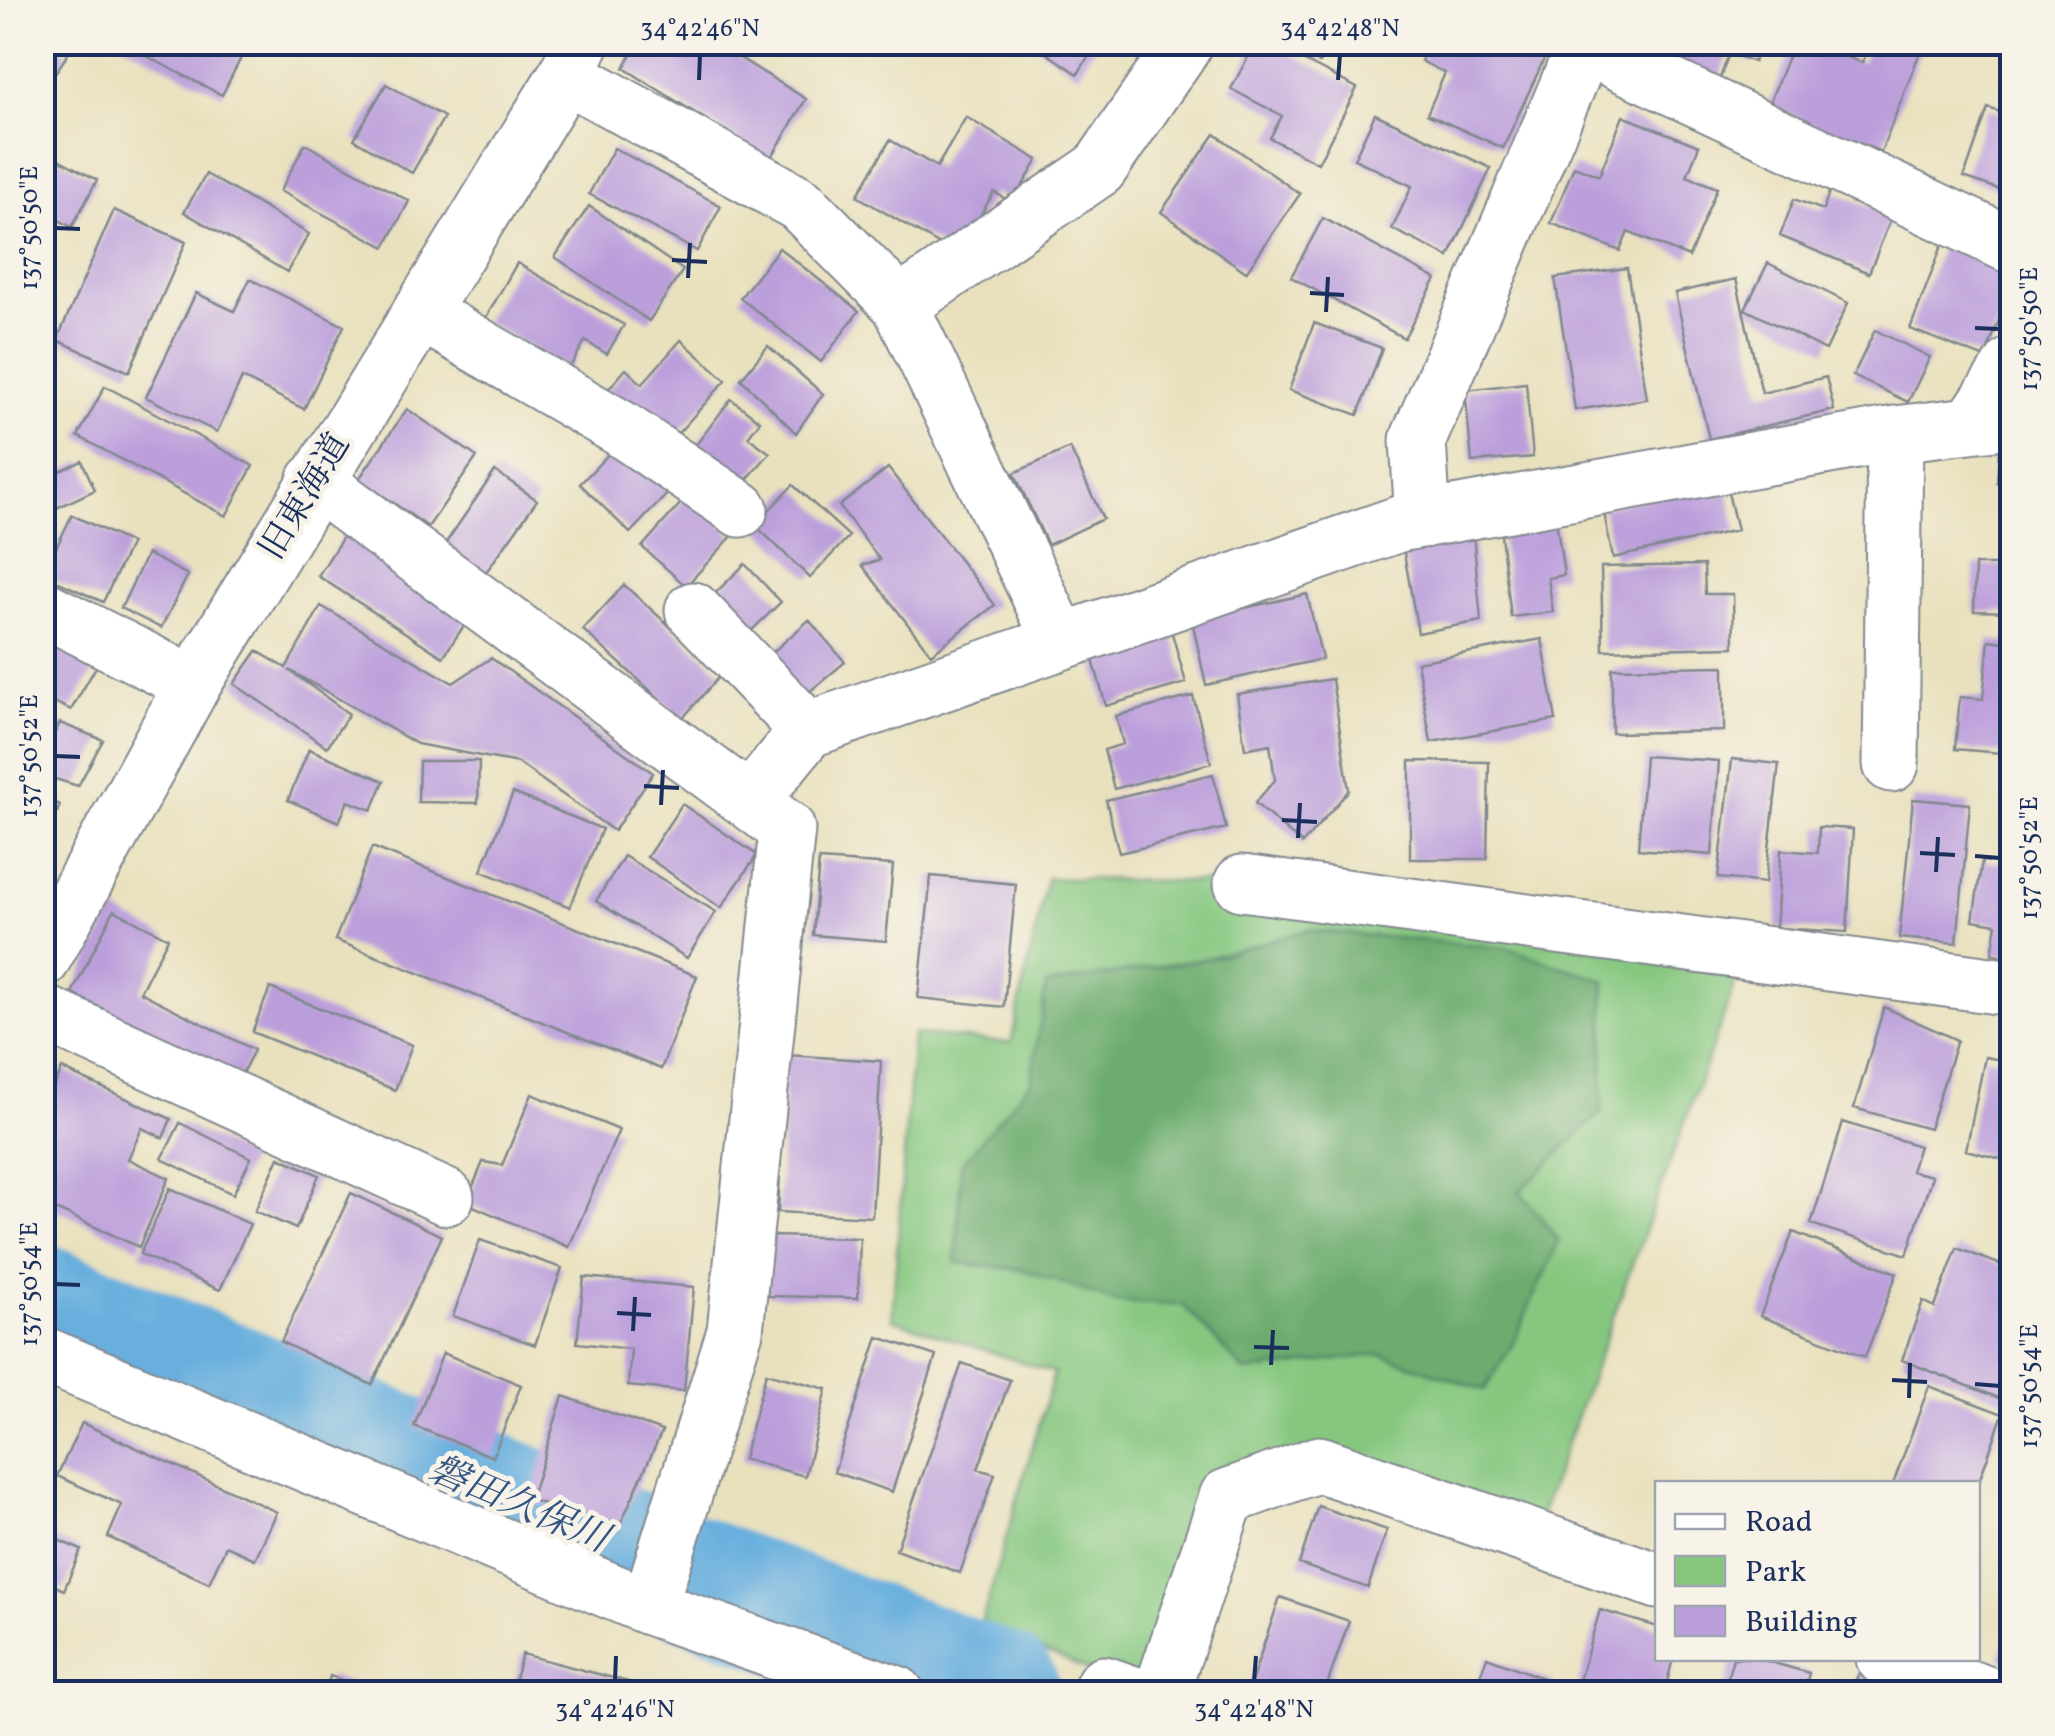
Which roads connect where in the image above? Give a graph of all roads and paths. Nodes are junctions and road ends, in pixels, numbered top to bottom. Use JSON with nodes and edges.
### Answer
{"nodes":[{"id":1,"x":1186,"y":42,"type":"edge"},
{"id":2,"x":1582,"y":44,"type":"edge"},
{"id":3,"x":574,"y":59,"type":"edge"},
{"id":4,"x":2012,"y":246,"type":"edge"},
{"id":5,"x":900,"y":305,"type":"junction"},
{"id":6,"x":420,"y":312,"type":"junction"},
{"id":7,"x":2012,"y":365,"type":"edge"},
{"id":8,"x":1992,"y":422,"type":"edge"},
{"id":9,"x":1895,"y":434,"type":"junction"},
{"id":10,"x":315,"y":480,"type":"junction"},
{"id":11,"x":740,"y":510,"type":"dead end"},
{"id":12,"x":1423,"y":520,"type":"junction"},
{"id":13,"x":42,"y":608,"type":"edge"},
{"id":14,"x":693,"y":610,"type":"dead end"},
{"id":15,"x":1061,"y":641,"type":"junction"},
{"id":16,"x":193,"y":684,"type":"junction"},
{"id":17,"x":808,"y":730,"type":"junction"},
{"id":18,"x":1891,"y":764,"type":"dead end"},
{"id":19,"x":751,"y":800,"type":"junction"},
{"id":20,"x":1242,"y":883,"type":"dead end"},
{"id":21,"x":42,"y":960,"type":"edge"},
{"id":22,"x":2012,"y":988,"type":"edge"},
{"id":23,"x":42,"y":1012,"type":"edge"},
{"id":24,"x":446,"y":1198,"type":"dead end"},
{"id":25,"x":42,"y":1354,"type":"edge"},
{"id":26,"x":1655,"y":1580,"type":"edge"},
{"id":27,"x":649,"y":1607,"type":"junction"},
{"id":28,"x":1892,"y":1661,"type":"edge"},
{"id":29,"x":896,"y":1694,"type":"edge"},
{"id":30,"x":1099,"y":1694,"type":"edge"},
{"id":31,"x":1133,"y":1694,"type":"edge"},
{"id":32,"x":1161,"y":1694,"type":"edge"},
{"id":33,"x":1986,"y":1694,"type":"edge"}],
"edges":[{"from":1,"to":5,"type":"street"},
{"from":2,"to":4,"type":"street"},
{"from":2,"to":12,"type":"street"},
{"from":3,"to":5,"type":"street"},
{"from":3,"to":6,"type":"street","name":"旧東海道"},
{"from":5,"to":15,"type":"street"},
{"from":6,"to":10,"type":"street","name":"旧東海道"},
{"from":6,"to":11,"type":"street"},
{"from":7,"to":8,"type":"street"},
{"from":8,"to":9,"type":"street"},
{"from":9,"to":12,"type":"street"},
{"from":9,"to":18,"type":"street"},
{"from":10,"to":16,"type":"street","name":"旧東海道"},
{"from":10,"to":19,"type":"street"},
{"from":12,"to":15,"type":"street"},
{"from":13,"to":16,"type":"street"},
{"from":14,"to":17,"type":"street"},
{"from":15,"to":17,"type":"street"},
{"from":16,"to":21,"type":"street","name":"旧東海道"},
{"from":17,"to":19,"type":"street"},
{"from":19,"to":27,"type":"street"},
{"from":20,"to":22,"type":"street"},
{"from":23,"to":24,"type":"street"},
{"from":25,"to":27,"type":"street"},
{"from":26,"to":32,"type":"street"},
{"from":27,"to":29,"type":"street"},
{"from":28,"to":33,"type":"street"},
{"from":30,"to":31,"type":"street"}]}
